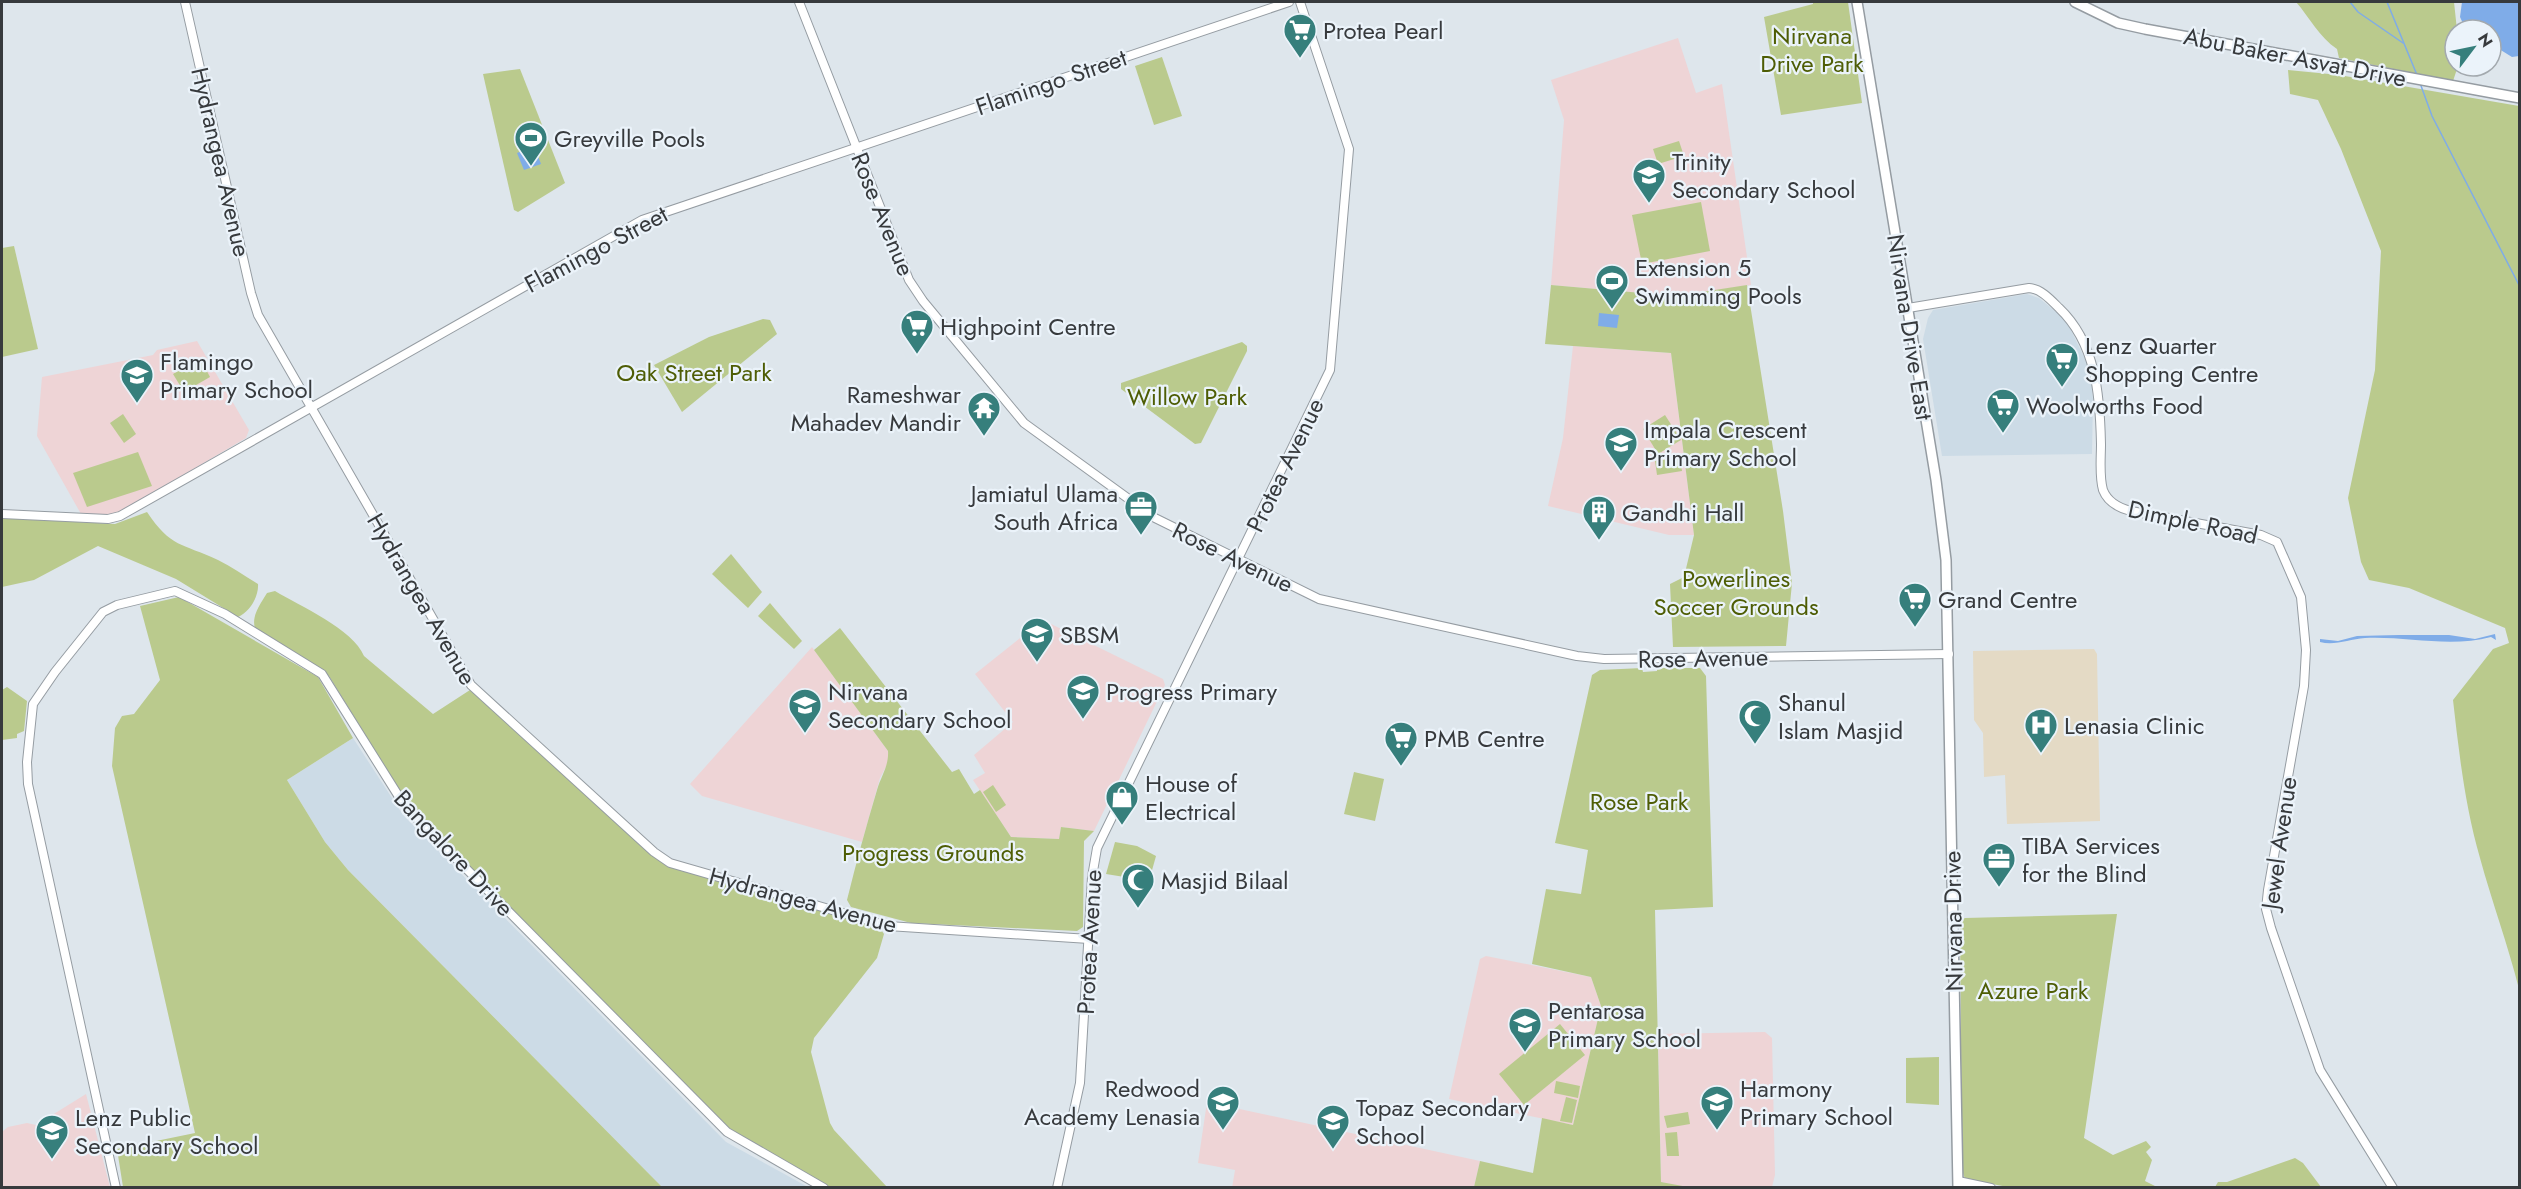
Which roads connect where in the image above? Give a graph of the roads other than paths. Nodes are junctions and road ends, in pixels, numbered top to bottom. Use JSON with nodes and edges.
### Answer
{"nodes":[{"id":1,"x":185,"y":2,"type":"edge"},
{"id":2,"x":799,"y":2,"type":"edge"},
{"id":3,"x":1289,"y":2,"type":"edge"},
{"id":4,"x":1300,"y":2,"type":"edge"},
{"id":5,"x":1857,"y":2,"type":"edge"},
{"id":6,"x":2075,"y":2,"type":"edge"},
{"id":7,"x":2520,"y":98,"type":"edge"},
{"id":8,"x":857,"y":148,"type":"junction"},
{"id":9,"x":1908,"y":308,"type":"junction"},
{"id":10,"x":312,"y":408,"type":"junction"},
{"id":11,"x":2,"y":514,"type":"edge"},
{"id":12,"x":2279,"y":547,"type":"joint"},
{"id":13,"x":1238,"y":560,"type":"junction"},
{"id":14,"x":1949,"y":654,"type":"junction"},
{"id":15,"x":1089,"y":939,"type":"junction"},
{"id":16,"x":1958,"y":1184,"type":"edge"},
{"id":17,"x":116,"y":1188,"type":"edge"},
{"id":18,"x":824,"y":1188,"type":"edge"},
{"id":19,"x":1057,"y":1188,"type":"edge"},
{"id":20,"x":1991,"y":1188,"type":"edge"},
{"id":21,"x":2393,"y":1188,"type":"edge"}],
"edges":[{"from":1,"to":10,"type":"street","name":"Hydrangea Avenue"},
{"from":2,"to":8,"type":"street","name":"Rose Avenue"},
{"from":3,"to":8,"type":"street","name":"Flamingo Street"},
{"from":4,"to":13,"type":"street","name":"Protea Avenue"},
{"from":5,"to":9,"type":"main road","name":"Nirvana Drive East"},
{"from":6,"to":7,"type":"main road","name":"Abu Baker Asvat Drive"},
{"from":8,"to":10,"type":"street","name":"Flamingo Street"},
{"from":8,"to":13,"type":"street","name":"Rose Avenue"},
{"from":9,"to":12,"type":"street","name":"Dimple Road"},
{"from":9,"to":14,"type":"main road","name":"Nirvana Drive East"},
{"from":10,"to":11,"type":"street","name":"Flamingo Street"},
{"from":10,"to":15,"type":"street","name":"Hydrangea Avenue"},
{"from":12,"to":21,"type":"street","name":"Jewel Avenue"},
{"from":13,"to":14,"type":"street","name":"Rose Avenue"},
{"from":13,"to":15,"type":"street","name":"Protea Avenue"},
{"from":14,"to":16,"type":"main road","name":"Nirvana Drive"},
{"from":15,"to":19,"type":"street","name":"Protea Avenue"},
{"from":16,"to":20,"type":"street"},
{"from":17,"to":18,"type":"street","name":"Bangalore Drive"}]}
